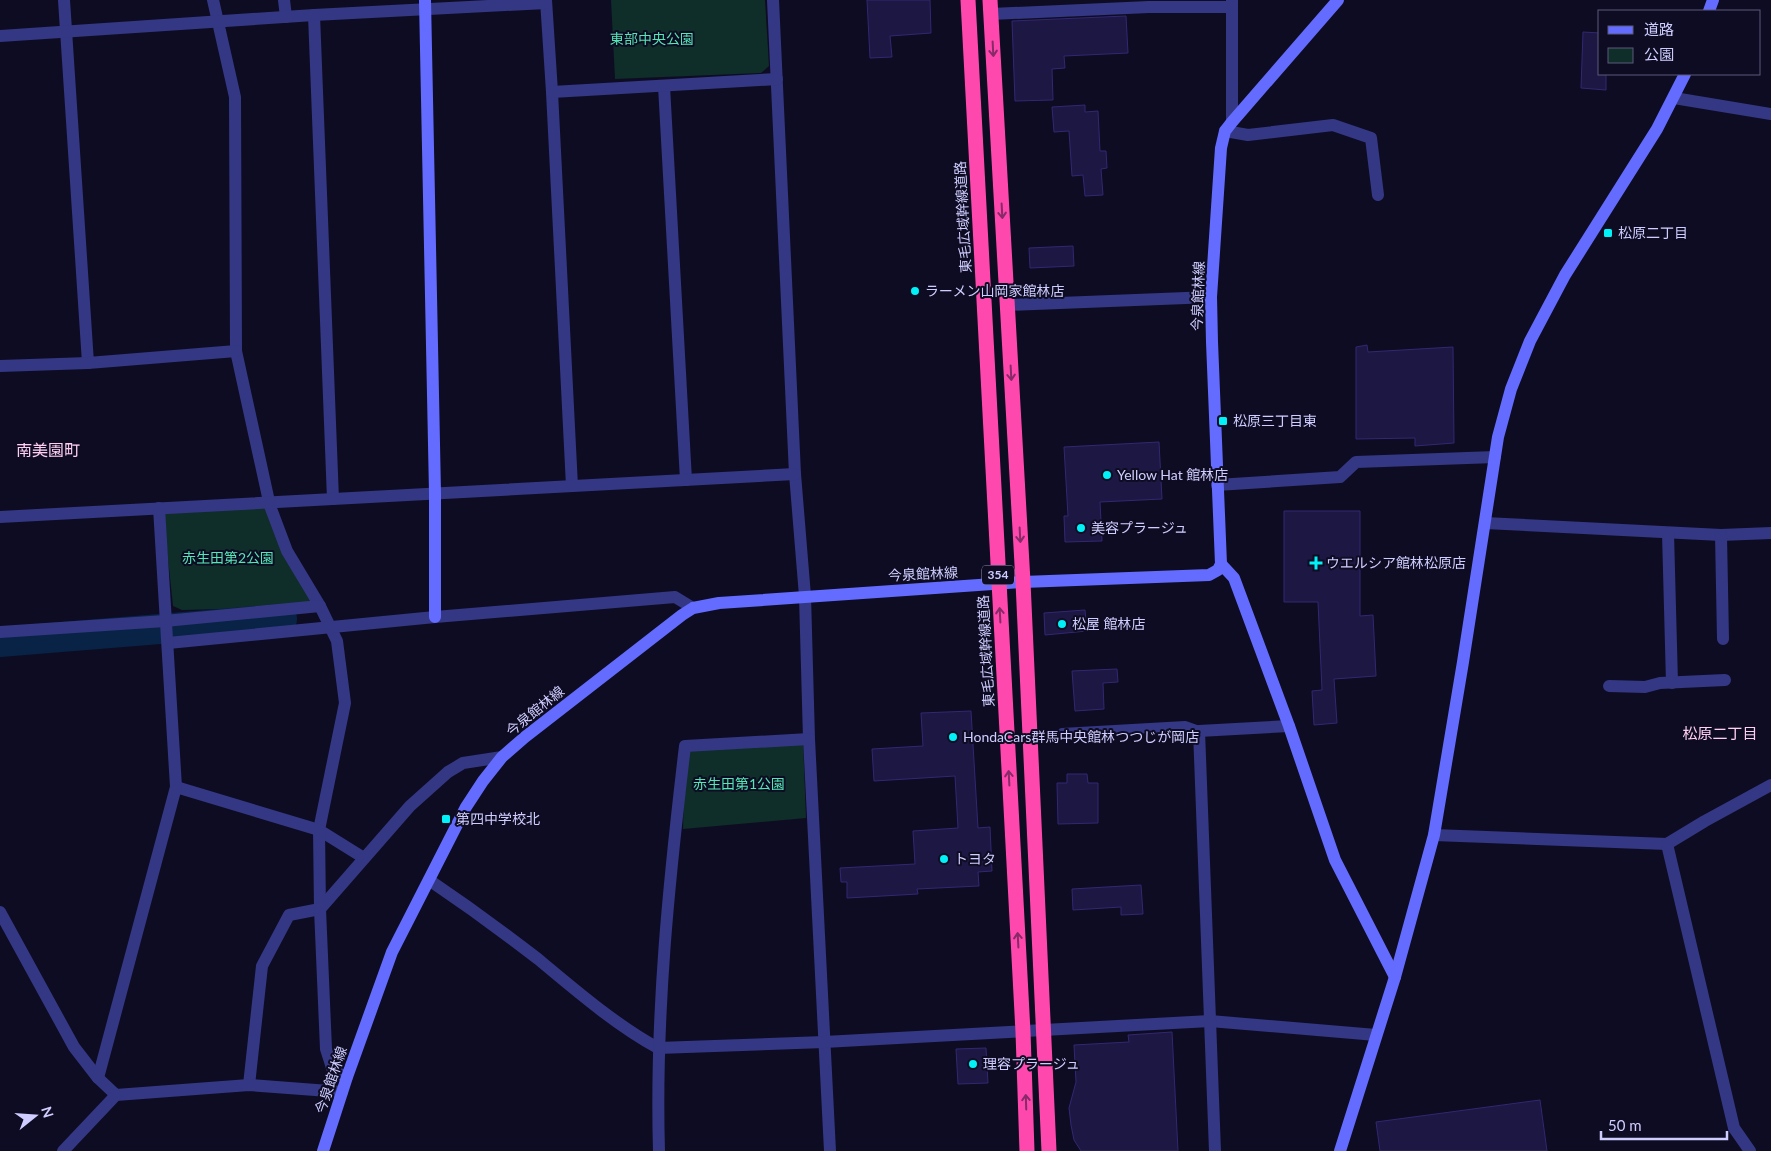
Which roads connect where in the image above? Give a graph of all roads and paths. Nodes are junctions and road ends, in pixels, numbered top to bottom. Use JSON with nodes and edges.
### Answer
{"nodes":[{"id":1,"x":64,"y":0,"type":"edge"},
{"id":2,"x":213,"y":0,"type":"edge"},
{"id":3,"x":284,"y":0,"type":"edge"},
{"id":4,"x":773,"y":0,"type":"edge"},
{"id":5,"x":968,"y":0,"type":"edge"},
{"id":6,"x":1338,"y":0,"type":"edge"},
{"id":7,"x":546,"y":2,"type":"edge"},
{"id":8,"x":1149,"y":3,"type":"edge"},
{"id":9,"x":1232,"y":4,"type":"edge"},
{"id":10,"x":425,"y":5,"type":"edge"},
{"id":11,"x":991,"y":7,"type":"edge"},
{"id":12,"x":314,"y":15,"type":"junction"},
{"id":13,"x":286,"y":17,"type":"junction"},
{"id":14,"x":218,"y":21,"type":"junction"},
{"id":15,"x":66,"y":32,"type":"junction"},
{"id":16,"x":0,"y":36,"type":"edge"},
{"id":17,"x":1685,"y":75,"type":"edge"},
{"id":18,"x":777,"y":79,"type":"junction"},
{"id":19,"x":664,"y":86,"type":"junction"},
{"id":20,"x":552,"y":92,"type":"junction"},
{"id":21,"x":1674,"y":98,"type":"junction"},
{"id":22,"x":1771,"y":114,"type":"edge"},
{"id":23,"x":1229,"y":127,"type":"junction"},
{"id":24,"x":1378,"y":196,"type":"dead end"},
{"id":25,"x":1211,"y":298,"type":"junction"},
{"id":26,"x":1007,"y":305,"type":"junction"},
{"id":27,"x":236,"y":351,"type":"junction"},
{"id":28,"x":88,"y":363,"type":"junction"},
{"id":29,"x":0,"y":366,"type":"edge"},
{"id":30,"x":1495,"y":457,"type":"junction"},
{"id":31,"x":795,"y":474,"type":"junction"},
{"id":32,"x":686,"y":480,"type":"junction"},
{"id":33,"x":1217,"y":485,"type":"junction"},
{"id":34,"x":572,"y":486,"type":"junction"},
{"id":35,"x":434,"y":493,"type":"junction"},
{"id":36,"x":333,"y":498,"type":"junction"},
{"id":37,"x":269,"y":502,"type":"junction"},
{"id":38,"x":160,"y":508,"type":"junction"},
{"id":39,"x":0,"y":517,"type":"edge"},
{"id":40,"x":1485,"y":522,"type":"junction"},
{"id":41,"x":1668,"y":532,"type":"junction"},
{"id":42,"x":1771,"y":534,"type":"edge"},
{"id":43,"x":1721,"y":535,"type":"junction"},
{"id":44,"x":1221,"y":564,"type":"junction"},
{"id":45,"x":1023,"y":582,"type":"junction"},
{"id":46,"x":999,"y":584,"type":"junction"},
{"id":47,"x":805,"y":596,"type":"junction"},
{"id":48,"x":320,"y":606,"type":"junction"},
{"id":49,"x":693,"y":608,"type":"junction"},
{"id":50,"x":435,"y":618,"type":"junction"},
{"id":51,"x":165,"y":621,"type":"junction"},
{"id":52,"x":330,"y":627,"type":"junction"},
{"id":53,"x":0,"y":632,"type":"edge"},
{"id":54,"x":1723,"y":639,"type":"dead end"},
{"id":55,"x":168,"y":643,"type":"junction"},
{"id":56,"x":1725,"y":680,"type":"dead end"},
{"id":57,"x":1672,"y":683,"type":"junction"},
{"id":58,"x":1609,"y":686,"type":"dead end"},
{"id":59,"x":1290,"y":726,"type":"junction"},
{"id":60,"x":1198,"y":730,"type":"junction"},
{"id":61,"x":1062,"y":733,"type":"dead end"},
{"id":62,"x":810,"y":739,"type":"junction"},
{"id":63,"x":502,"y":757,"type":"junction"},
{"id":64,"x":1771,"y":785,"type":"edge"},
{"id":65,"x":176,"y":787,"type":"junction"},
{"id":66,"x":319,"y":830,"type":"junction"},
{"id":67,"x":1434,"y":835,"type":"junction"},
{"id":68,"x":1667,"y":844,"type":"junction"},
{"id":69,"x":364,"y":858,"type":"junction"},
{"id":70,"x":429,"y":880,"type":"junction"},
{"id":71,"x":320,"y":909,"type":"junction"},
{"id":72,"x":0,"y":912,"type":"edge"},
{"id":73,"x":1395,"y":977,"type":"junction"},
{"id":74,"x":1210,"y":1021,"type":"junction"},
{"id":75,"x":1044,"y":1030,"type":"junction"},
{"id":76,"x":1023,"y":1032,"type":"junction"},
{"id":77,"x":1376,"y":1035,"type":"junction"},
{"id":78,"x":824,"y":1042,"type":"junction"},
{"id":79,"x":658,"y":1048,"type":"junction"},
{"id":80,"x":347,"y":1077,"type":"junction"},
{"id":81,"x":98,"y":1078,"type":"junction"},
{"id":82,"x":249,"y":1085,"type":"junction"},
{"id":83,"x":342,"y":1092,"type":"junction"},
{"id":84,"x":116,"y":1095,"type":"junction"},
{"id":85,"x":64,"y":1151,"type":"edge"},
{"id":86,"x":323,"y":1151,"type":"edge"},
{"id":87,"x":659,"y":1151,"type":"edge"},
{"id":88,"x":830,"y":1151,"type":"edge"},
{"id":89,"x":1028,"y":1151,"type":"edge"},
{"id":90,"x":1049,"y":1151,"type":"edge"},
{"id":91,"x":1215,"y":1151,"type":"edge"},
{"id":92,"x":1340,"y":1151,"type":"edge"},
{"id":93,"x":1750,"y":1151,"type":"edge"}],
"edges":[{"from":1,"to":15,"type":"street"},
{"from":2,"to":14,"type":"street"},
{"from":3,"to":13,"type":"street"},
{"from":4,"to":18,"type":"street"},
{"from":5,"to":46,"type":"highway","name":"東毛広域幹線道路","number":"354"},
{"from":6,"to":23,"type":"street"},
{"from":7,"to":10,"type":"street"},
{"from":7,"to":20,"type":"street"},
{"from":8,"to":9,"type":"street"},
{"from":8,"to":11,"type":"street"},
{"from":9,"to":23,"type":"street"},
{"from":10,"to":12,"type":"street"},
{"from":10,"to":35,"type":"street"},
{"from":11,"to":26,"type":"highway","number":"354","one_way":true},
{"from":12,"to":13,"type":"street"},
{"from":12,"to":36,"type":"street"},
{"from":13,"to":14,"type":"street"},
{"from":14,"to":15,"type":"street"},
{"from":14,"to":27,"type":"street"},
{"from":15,"to":16,"type":"street"},
{"from":15,"to":28,"type":"street"},
{"from":17,"to":21,"type":"street"},
{"from":18,"to":19,"type":"street"},
{"from":18,"to":31,"type":"street"},
{"from":19,"to":20,"type":"street"},
{"from":19,"to":32,"type":"street"},
{"from":20,"to":34,"type":"street"},
{"from":21,"to":22,"type":"street"},
{"from":21,"to":30,"type":"street"},
{"from":23,"to":24,"type":"street"},
{"from":23,"to":25,"type":"street","name":"今泉館林線"},
{"from":25,"to":26,"type":"street"},
{"from":25,"to":33,"type":"street","name":"今泉館林線"},
{"from":26,"to":45,"type":"highway","number":"354","one_way":true},
{"from":27,"to":28,"type":"street"},
{"from":27,"to":37,"type":"street"},
{"from":28,"to":29,"type":"street"},
{"from":30,"to":33,"type":"street"},
{"from":30,"to":40,"type":"street"},
{"from":31,"to":32,"type":"street"},
{"from":31,"to":47,"type":"street"},
{"from":32,"to":34,"type":"street"},
{"from":33,"to":44,"type":"street","name":"今泉館林線"},
{"from":34,"to":35,"type":"street"},
{"from":35,"to":36,"type":"street"},
{"from":35,"to":50,"type":"street"},
{"from":36,"to":37,"type":"street"},
{"from":37,"to":38,"type":"street"},
{"from":37,"to":48,"type":"street"},
{"from":38,"to":39,"type":"street"},
{"from":38,"to":51,"type":"street"},
{"from":40,"to":41,"type":"street"},
{"from":40,"to":67,"type":"street"},
{"from":41,"to":43,"type":"street"},
{"from":41,"to":57,"type":"street"},
{"from":42,"to":43,"type":"street"},
{"from":43,"to":54,"type":"street"},
{"from":44,"to":45,"type":"street","name":"今泉館林線"},
{"from":44,"to":59,"type":"street"},
{"from":45,"to":46,"type":"street","name":"今泉館林線"},
{"from":45,"to":75,"type":"highway","number":"354"},
{"from":46,"to":47,"type":"street","name":"今泉館林線"},
{"from":76,"to":46,"type":"highway","name":"東毛広域幹線道路","number":"354","one_way":true},
{"from":47,"to":49,"type":"street","name":"今泉館林線"},
{"from":47,"to":62,"type":"street"},
{"from":48,"to":51,"type":"street"},
{"from":48,"to":52,"type":"street"},
{"from":49,"to":50,"type":"street"},
{"from":49,"to":63,"type":"street","name":"今泉館林線"},
{"from":50,"to":52,"type":"street"},
{"from":51,"to":53,"type":"street"},
{"from":51,"to":55,"type":"street"},
{"from":52,"to":55,"type":"street"},
{"from":52,"to":66,"type":"street"},
{"from":55,"to":65,"type":"street"},
{"from":56,"to":57,"type":"street"},
{"from":57,"to":58,"type":"street"},
{"from":59,"to":60,"type":"street"},
{"from":59,"to":73,"type":"street"},
{"from":60,"to":61,"type":"lane"},
{"from":60,"to":74,"type":"street"},
{"from":62,"to":78,"type":"street"},
{"from":62,"to":79,"type":"street"},
{"from":63,"to":69,"type":"street"},
{"from":63,"to":70,"type":"street","name":"今泉館林線"},
{"from":64,"to":68,"type":"street"},
{"from":65,"to":66,"type":"street"},
{"from":65,"to":81,"type":"street"},
{"from":66,"to":69,"type":"street"},
{"from":66,"to":71,"type":"street"},
{"from":67,"to":68,"type":"street"},
{"from":67,"to":73,"type":"street"},
{"from":68,"to":93,"type":"street"},
{"from":69,"to":71,"type":"street"},
{"from":70,"to":79,"type":"street"},
{"from":70,"to":80,"type":"street","name":"今泉館林線"},
{"from":71,"to":80,"type":"street"},
{"from":71,"to":82,"type":"street"},
{"from":72,"to":81,"type":"street"},
{"from":73,"to":77,"type":"street"},
{"from":74,"to":75,"type":"street"},
{"from":74,"to":77,"type":"street"},
{"from":74,"to":91,"type":"street"},
{"from":75,"to":76,"type":"street"},
{"from":75,"to":90,"type":"highway","number":"354"},
{"from":76,"to":78,"type":"street"},
{"from":89,"to":76,"type":"highway","name":"東毛広域幹線道路","number":"354","one_way":true},
{"from":77,"to":92,"type":"street"},
{"from":78,"to":79,"type":"street"},
{"from":78,"to":88,"type":"street"},
{"from":79,"to":87,"type":"street"},
{"from":80,"to":83,"type":"street","name":"今泉館林線"},
{"from":81,"to":84,"type":"street"},
{"from":82,"to":83,"type":"street"},
{"from":82,"to":84,"type":"street"},
{"from":83,"to":86,"type":"street","name":"今泉館林線"},
{"from":84,"to":85,"type":"street"}]}
